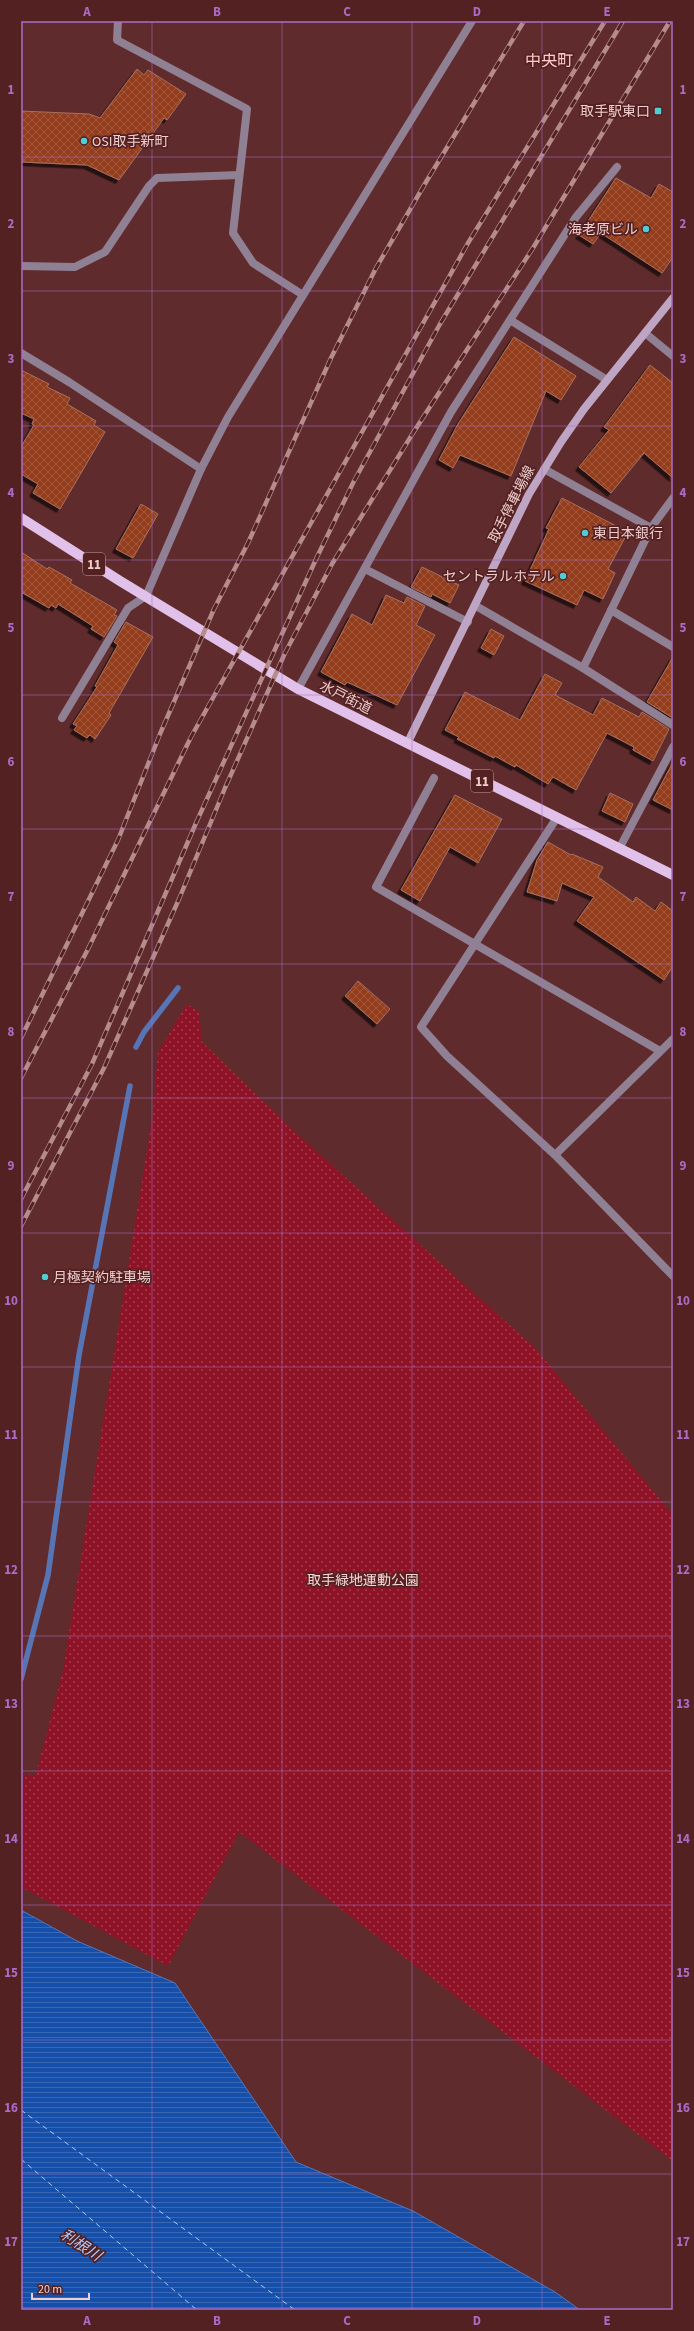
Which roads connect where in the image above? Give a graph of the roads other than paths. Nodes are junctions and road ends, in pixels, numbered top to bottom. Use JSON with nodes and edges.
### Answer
{"nodes":[{"id":1,"x":118,"y":21,"type":"edge"},
{"id":2,"x":472,"y":21,"type":"edge"},
{"id":3,"x":617,"y":167,"type":"dead end"},
{"id":4,"x":239,"y":175,"type":"junction"},
{"id":5,"x":21,"y":266,"type":"edge"},
{"id":6,"x":303,"y":295,"type":"junction"},
{"id":7,"x":673,"y":298,"type":"edge"},
{"id":8,"x":510,"y":320,"type":"junction"},
{"id":9,"x":645,"y":333,"type":"junction"},
{"id":10,"x":21,"y":353,"type":"edge"},
{"id":11,"x":673,"y":356,"type":"edge"},
{"id":12,"x":607,"y":380,"type":"junction"},
{"id":13,"x":201,"y":469,"type":"junction"},
{"id":14,"x":544,"y":469,"type":"junction"},
{"id":15,"x":673,"y":498,"type":"edge"},
{"id":16,"x":21,"y":518,"type":"edge"},
{"id":17,"x":651,"y":528,"type":"junction"},
{"id":18,"x":365,"y":569,"type":"junction"},
{"id":19,"x":146,"y":596,"type":"junction"},
{"id":20,"x":476,"y":606,"type":"junction"},
{"id":21,"x":611,"y":610,"type":"junction"},
{"id":22,"x":468,"y":622,"type":"junction"},
{"id":23,"x":673,"y":647,"type":"edge"},
{"id":24,"x":583,"y":668,"type":"junction"},
{"id":25,"x":298,"y":688,"type":"junction"},
{"id":26,"x":62,"y":718,"type":"dead end"},
{"id":27,"x":673,"y":725,"type":"edge"},
{"id":28,"x":407,"y":744,"type":"junction"},
{"id":29,"x":673,"y":747,"type":"edge"},
{"id":30,"x":434,"y":778,"type":"dead end"},
{"id":31,"x":556,"y":818,"type":"junction"},
{"id":32,"x":620,"y":849,"type":"junction"},
{"id":33,"x":673,"y":875,"type":"edge"},
{"id":34,"x":474,"y":943,"type":"junction"},
{"id":35,"x":673,"y":1039,"type":"edge"},
{"id":36,"x":660,"y":1051,"type":"junction"},
{"id":37,"x":555,"y":1155,"type":"junction"},
{"id":38,"x":673,"y":1276,"type":"edge"}],
"edges":[{"from":1,"to":4,"type":"street"},
{"from":2,"to":6,"type":"street"},
{"from":3,"to":8,"type":"street"},
{"from":4,"to":5,"type":"street"},
{"from":4,"to":6,"type":"street"},
{"from":6,"to":13,"type":"street"},
{"from":7,"to":9,"type":"main road","name":"取手停車場線"},
{"from":8,"to":12,"type":"street"},
{"from":8,"to":18,"type":"street"},
{"from":9,"to":11,"type":"street"},
{"from":9,"to":12,"type":"main road","name":"取手停車場線"},
{"from":10,"to":13,"type":"street"},
{"from":12,"to":14,"type":"main road","name":"取手停車場線"},
{"from":13,"to":19,"type":"street"},
{"from":14,"to":17,"type":"street"},
{"from":14,"to":20,"type":"main road","name":"取手停車場線"},
{"from":15,"to":17,"type":"street"},
{"from":16,"to":19,"type":"main road","name":"水戸街道","number":"11"},
{"from":17,"to":21,"type":"street"},
{"from":18,"to":22,"type":"street"},
{"from":18,"to":25,"type":"street"},
{"from":19,"to":25,"type":"main road","name":"水戸街道","number":"11"},
{"from":19,"to":26,"type":"street"},
{"from":20,"to":22,"type":"main road","name":"取手停車場線"},
{"from":20,"to":24,"type":"street"},
{"from":21,"to":23,"type":"street"},
{"from":21,"to":24,"type":"street"},
{"from":22,"to":28,"type":"main road","name":"取手停車場線"},
{"from":24,"to":27,"type":"street"},
{"from":25,"to":28,"type":"main road","name":"水戸街道","number":"11"},
{"from":28,"to":31,"type":"main road","name":"水戸街道","number":"11"},
{"from":29,"to":32,"type":"street"},
{"from":30,"to":34,"type":"street"},
{"from":31,"to":32,"type":"main road","name":"水戸街道","number":"11"},
{"from":31,"to":34,"type":"street"},
{"from":32,"to":33,"type":"main road","name":"水戸街道","number":"11"},
{"from":34,"to":36,"type":"street"},
{"from":34,"to":37,"type":"street"},
{"from":35,"to":36,"type":"street"},
{"from":36,"to":37,"type":"street"},
{"from":37,"to":38,"type":"street"}]}
